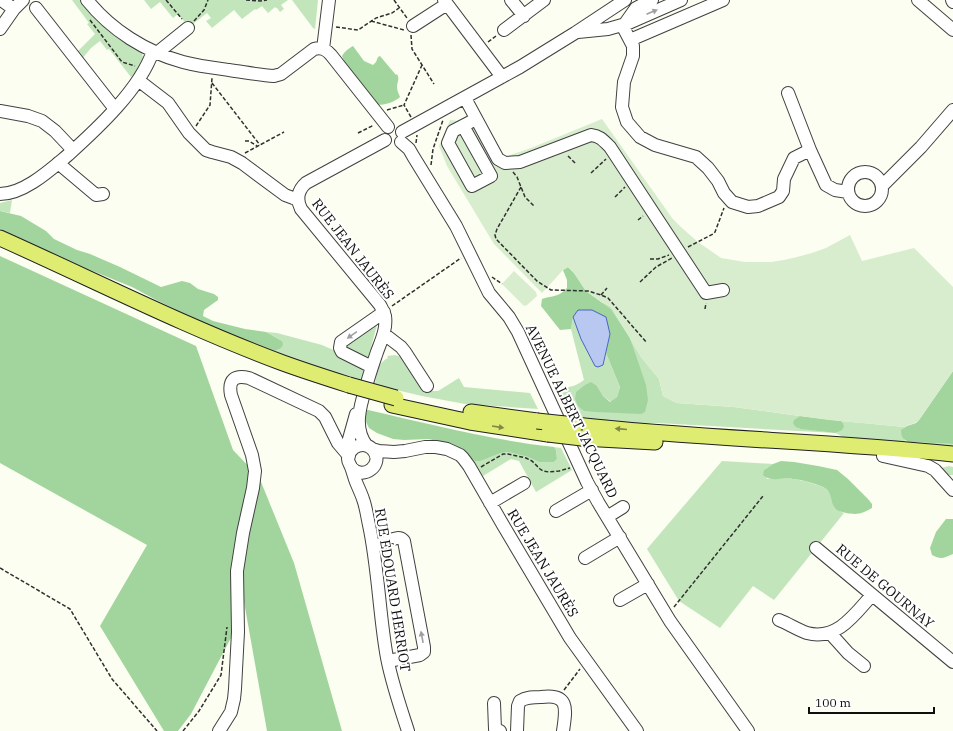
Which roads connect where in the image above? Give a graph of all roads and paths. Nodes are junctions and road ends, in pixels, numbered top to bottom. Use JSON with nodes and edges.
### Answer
{"nodes":[{"id":1,"x":1,"y":0,"type":"edge"},
{"id":2,"x":23,"y":0,"type":"edge"},
{"id":3,"x":87,"y":0,"type":"edge"},
{"id":4,"x":166,"y":0,"type":"edge"},
{"id":5,"x":208,"y":0,"type":"edge"},
{"id":6,"x":246,"y":0,"type":"edge"},
{"id":7,"x":267,"y":0,"type":"edge"},
{"id":8,"x":329,"y":0,"type":"edge"},
{"id":9,"x":394,"y":0,"type":"edge"},
{"id":10,"x":511,"y":0,"type":"edge"},
{"id":11,"x":544,"y":0,"type":"edge"},
{"id":12,"x":625,"y":0,"type":"edge"},
{"id":13,"x":652,"y":0,"type":"edge"},
{"id":14,"x":681,"y":0,"type":"edge"},
{"id":15,"x":723,"y":0,"type":"edge"},
{"id":16,"x":918,"y":0,"type":"edge"},
{"id":17,"x":446,"y":2,"type":"edge"},
{"id":18,"x":36,"y":8,"type":"dead end"},
{"id":19,"x":400,"y":8,"type":"junction"},
{"id":20,"x":14,"y":9,"type":"junction"},
{"id":21,"x":602,"y":15,"type":"junction"},
{"id":22,"x":524,"y":16,"type":"junction"},
{"id":23,"x":89,"y":19,"type":"dead end"},
{"id":24,"x":371,"y":21,"type":"junction"},
{"id":25,"x":326,"y":26,"type":"junction"},
{"id":26,"x":620,"y":26,"type":"junction"},
{"id":27,"x":188,"y":28,"type":"junction"},
{"id":28,"x":0,"y":29,"type":"edge"},
{"id":29,"x":412,"y":29,"type":"junction"},
{"id":30,"x":504,"y":30,"type":"joint"},
{"id":31,"x":953,"y":30,"type":"edge"},
{"id":32,"x":575,"y":33,"type":"junction"},
{"id":33,"x":630,"y":40,"type":"junction"},
{"id":34,"x":481,"y":48,"type":"junction"},
{"id":35,"x":323,"y":49,"type":"junction"},
{"id":36,"x":155,"y":52,"type":"junction"},
{"id":37,"x":422,"y":65,"type":"junction"},
{"id":38,"x":215,"y":68,"type":"junction"},
{"id":39,"x":141,"y":75,"type":"junction"},
{"id":40,"x":502,"y":77,"type":"junction"},
{"id":41,"x":212,"y":83,"type":"junction"},
{"id":42,"x":434,"y":84,"type":"dead end"},
{"id":43,"x":788,"y":92,"type":"dead end"},
{"id":44,"x":465,"y":98,"type":"junction"},
{"id":45,"x":404,"y":105,"type":"junction"},
{"id":46,"x":115,"y":109,"type":"junction"},
{"id":47,"x":953,"y":110,"type":"edge"},
{"id":48,"x":0,"y":111,"type":"edge"},
{"id":49,"x":378,"y":114,"type":"junction"},
{"id":50,"x":476,"y":119,"type":"junction"},
{"id":51,"x":416,"y":125,"type":"junction"},
{"id":52,"x":463,"y":126,"type":"junction"},
{"id":53,"x":388,"y":128,"type":"junction"},
{"id":54,"x":284,"y":132,"type":"dead end"},
{"id":55,"x":189,"y":133,"type":"junction"},
{"id":56,"x":358,"y":133,"type":"dead end"},
{"id":57,"x":402,"y":137,"type":"junction"},
{"id":58,"x":385,"y":140,"type":"junction"},
{"id":59,"x":245,"y":141,"type":"dead end"},
{"id":60,"x":260,"y":145,"type":"junction"},
{"id":61,"x":416,"y":145,"type":"dead end"},
{"id":62,"x":257,"y":146,"type":"junction"},
{"id":63,"x":73,"y":150,"type":"junction"},
{"id":64,"x":810,"y":150,"type":"junction"},
{"id":65,"x":613,"y":152,"type":"junction"},
{"id":66,"x":243,"y":154,"type":"dead end"},
{"id":67,"x":505,"y":163,"type":"junction"},
{"id":68,"x":58,"y":164,"type":"junction"},
{"id":69,"x":591,"y":172,"type":"dead end"},
{"id":70,"x":632,"y":181,"type":"junction"},
{"id":71,"x":882,"y":186,"type":"junction"},
{"id":72,"x":521,"y":187,"type":"junction"},
{"id":73,"x":848,"y":192,"type":"junction"},
{"id":74,"x":0,"y":194,"type":"edge"},
{"id":75,"x":103,"y":194,"type":"dead end"},
{"id":76,"x":615,"y":197,"type":"dead end"},
{"id":77,"x":727,"y":197,"type":"junction"},
{"id":78,"x":293,"y":203,"type":"junction"},
{"id":79,"x":534,"y":206,"type":"dead end"},
{"id":80,"x":0,"y":238,"type":"edge"},
{"id":81,"x":0,"y":247,"type":"edge"},
{"id":82,"x":679,"y":252,"type":"junction"},
{"id":83,"x":469,"y":253,"type":"junction"},
{"id":84,"x":650,"y":259,"type":"dead end"},
{"id":85,"x":640,"y":282,"type":"dead end"},
{"id":86,"x":607,"y":288,"type":"dead end"},
{"id":87,"x":723,"y":290,"type":"dead end"},
{"id":88,"x":601,"y":294,"type":"junction"},
{"id":89,"x":384,"y":312,"type":"junction"},
{"id":90,"x":384,"y":334,"type":"junction"},
{"id":91,"x":647,"y":343,"type":"dead end"},
{"id":92,"x":372,"y":367,"type":"junction"},
{"id":93,"x":427,"y":386,"type":"dead end"},
{"id":94,"x":347,"y":389,"type":"junction"},
{"id":95,"x":394,"y":402,"type":"junction"},
{"id":96,"x":361,"y":404,"type":"junction"},
{"id":97,"x":579,"y":431,"type":"junction"},
{"id":98,"x":370,"y":448,"type":"junction"},
{"id":99,"x":405,"y":451,"type":"junction"},
{"id":100,"x":953,"y":454,"type":"edge"},
{"id":101,"x":883,"y":456,"type":"junction"},
{"id":102,"x":349,"y":459,"type":"junction"},
{"id":103,"x":953,"y":462,"type":"edge"},
{"id":104,"x":579,"y":464,"type":"junction"},
{"id":105,"x":372,"y":468,"type":"junction"},
{"id":106,"x":472,"y":471,"type":"junction"},
{"id":107,"x":524,"y":483,"type":"dead end"},
{"id":108,"x":592,"y":490,"type":"junction"},
{"id":109,"x":953,"y":490,"type":"edge"},
{"id":110,"x":763,"y":496,"type":"dead end"},
{"id":111,"x":363,"y":500,"type":"junction"},
{"id":112,"x":490,"y":503,"type":"junction"},
{"id":113,"x":622,"y":507,"type":"dead end"},
{"id":114,"x":556,"y":511,"type":"dead end"},
{"id":115,"x":607,"y":517,"type":"junction"},
{"id":116,"x":620,"y":537,"type":"junction"},
{"id":117,"x":373,"y":547,"type":"junction"},
{"id":118,"x":816,"y":548,"type":"dead end"},
{"id":119,"x":585,"y":558,"type":"dead end"},
{"id":120,"x":0,"y":568,"type":"edge"},
{"id":121,"x":648,"y":584,"type":"junction"},
{"id":122,"x":872,"y":595,"type":"junction"},
{"id":123,"x":620,"y":600,"type":"dead end"},
{"id":124,"x":672,"y":610,"type":"dead end"},
{"id":125,"x":779,"y":620,"type":"dead end"},
{"id":126,"x":227,"y":628,"type":"dead end"},
{"id":127,"x":830,"y":633,"type":"junction"},
{"id":128,"x":388,"y":661,"type":"junction"},
{"id":129,"x":953,"y":662,"type":"edge"},
{"id":130,"x":864,"y":666,"type":"dead end"},
{"id":131,"x":580,"y":669,"type":"dead end"},
{"id":132,"x":558,"y":697,"type":"junction"},
{"id":133,"x":494,"y":703,"type":"dead end"},
{"id":134,"x":157,"y":731,"type":"edge"},
{"id":135,"x":183,"y":731,"type":"edge"},
{"id":136,"x":219,"y":731,"type":"edge"},
{"id":137,"x":408,"y":731,"type":"edge"},
{"id":138,"x":500,"y":731,"type":"edge"},
{"id":139,"x":517,"y":731,"type":"edge"},
{"id":140,"x":563,"y":731,"type":"edge"},
{"id":141,"x":637,"y":731,"type":"edge"},
{"id":142,"x":748,"y":731,"type":"edge"}],
"edges":[{"from":1,"to":20,"type":"street"},
{"from":2,"to":20,"type":"street"},
{"from":3,"to":36,"type":"street"},
{"from":4,"to":27,"type":"path"},
{"from":5,"to":27,"type":"path"},
{"from":6,"to":7,"type":"path"},
{"from":8,"to":25,"type":"street"},
{"from":9,"to":19,"type":"path"},
{"from":10,"to":22,"type":"street"},
{"from":11,"to":22,"type":"street"},
{"from":12,"to":21,"type":"street"},
{"from":13,"to":26,"type":"street"},
{"from":26,"to":14,"type":"street","one_way":true},
{"from":15,"to":33,"type":"street"},
{"from":16,"to":31,"type":"street"},
{"from":17,"to":29,"type":"street"},
{"from":17,"to":34,"type":"street"},
{"from":18,"to":46,"type":"street"},
{"from":19,"to":24,"type":"path"},
{"from":19,"to":29,"type":"path"},
{"from":20,"to":28,"type":"street"},
{"from":21,"to":26,"type":"street"},
{"from":21,"to":32,"type":"street"},
{"from":22,"to":30,"type":"street"},
{"from":23,"to":39,"type":"path"},
{"from":24,"to":25,"type":"path"},
{"from":24,"to":29,"type":"path"},
{"from":25,"to":35,"type":"street"},
{"from":26,"to":32,"type":"street"},
{"from":26,"to":33,"type":"street"},
{"from":27,"to":36,"type":"street"},
{"from":29,"to":37,"type":"path"},
{"from":30,"to":34,"type":"path"},
{"from":32,"to":40,"type":"street"},
{"from":33,"to":77,"type":"street"},
{"from":34,"to":40,"type":"street"},
{"from":35,"to":38,"type":"street"},
{"from":35,"to":49,"type":"street"},
{"from":36,"to":38,"type":"street"},
{"from":36,"to":39,"type":"street"},
{"from":37,"to":42,"type":"path"},
{"from":37,"to":45,"type":"path"},
{"from":38,"to":41,"type":"path"},
{"from":39,"to":46,"type":"street"},
{"from":39,"to":55,"type":"street","name":"RUE JEAN JAURÈS"},
{"from":40,"to":44,"type":"street"},
{"from":41,"to":55,"type":"path"},
{"from":41,"to":60,"type":"path"},
{"from":43,"to":64,"type":"street"},
{"from":44,"to":50,"type":"street"},
{"from":44,"to":51,"type":"street"},
{"from":45,"to":49,"type":"path"},
{"from":45,"to":51,"type":"path"},
{"from":46,"to":63,"type":"street"},
{"from":47,"to":71,"type":"street"},
{"from":48,"to":63,"type":"street"},
{"from":49,"to":53,"type":"street"},
{"from":49,"to":56,"type":"path"},
{"from":50,"to":52,"type":"street"},
{"from":50,"to":67,"type":"street"},
{"from":51,"to":57,"type":"street"},
{"from":51,"to":61,"type":"path"},
{"from":52,"to":52,"type":"street"},
{"from":53,"to":57,"type":"street"},
{"from":53,"to":58,"type":"street"},
{"from":54,"to":60,"type":"path"},
{"from":55,"to":78,"type":"street","name":"RUE JEAN JAURÈS"},
{"from":57,"to":58,"type":"street"},
{"from":57,"to":83,"type":"street","name":"AVENUE ALBERT JACQUARD"},
{"from":58,"to":78,"type":"street"},
{"from":59,"to":62,"type":"path"},
{"from":60,"to":62,"type":"path"},
{"from":62,"to":66,"type":"path"},
{"from":63,"to":68,"type":"street"},
{"from":64,"to":73,"type":"street"},
{"from":64,"to":77,"type":"street"},
{"from":65,"to":67,"type":"street"},
{"from":65,"to":69,"type":"path"},
{"from":65,"to":70,"type":"street"},
{"from":67,"to":72,"type":"path"},
{"from":68,"to":74,"type":"street"},
{"from":68,"to":75,"type":"street"},
{"from":70,"to":76,"type":"path"},
{"from":70,"to":82,"type":"street"},
{"from":71,"to":73,"type":"street"},
{"from":71,"to":73,"type":"street"},
{"from":72,"to":79,"type":"path"},
{"from":72,"to":88,"type":"path"},
{"from":77,"to":82,"type":"path"},
{"from":78,"to":89,"type":"street","name":"RUE JEAN JAURÈS"},
{"from":80,"to":94,"type":"main road"},
{"from":81,"to":94,"type":"main road"},
{"from":82,"to":84,"type":"path"},
{"from":82,"to":85,"type":"path"},
{"from":82,"to":87,"type":"street"},
{"from":83,"to":89,"type":"path"},
{"from":83,"to":104,"type":"street","name":"AVENUE ALBERT JACQUARD"},
{"from":86,"to":88,"type":"path"},
{"from":88,"to":91,"type":"path"},
{"from":89,"to":90,"type":"street","name":"RUE JEAN JAURÈS"},
{"from":89,"to":92,"type":"street","one_way":true},
{"from":90,"to":92,"type":"street","name":"RUE ÉDOUARD HERRIOT"},
{"from":90,"to":93,"type":"street"},
{"from":92,"to":96,"type":"street","name":"RUE ÉDOUARD HERRIOT"},
{"from":94,"to":95,"type":"main road","bridge":true},
{"from":95,"to":97,"type":"main road","bridge":true},
{"from":95,"to":97,"type":"main road","one_way":true,"bridge":true},
{"from":96,"to":98,"type":"street","name":"RUE ÉDOUARD HERRIOT"},
{"from":96,"to":102,"type":"street","name":"RUE ÉDOUARD HERRIOT"},
{"from":100,"to":97,"type":"main road","one_way":true},
{"from":97,"to":101,"type":"main road"},
{"from":98,"to":99,"type":"street","name":"RUE JEAN JAURÈS"},
{"from":98,"to":102,"type":"street"},
{"from":98,"to":105,"type":"street"},
{"from":99,"to":105,"type":"street","name":"RUE JEAN JAURÈS"},
{"from":99,"to":106,"type":"street","name":"RUE JEAN JAURÈS"},
{"from":101,"to":103,"type":"main road"},
{"from":101,"to":109,"type":"street"},
{"from":102,"to":105,"type":"street"},
{"from":102,"to":111,"type":"street","name":"RUE ÉDOUARD HERRIOT"},
{"from":102,"to":136,"type":"street"},
{"from":104,"to":106,"type":"path"},
{"from":104,"to":108,"type":"street","name":"AVENUE ALBERT JACQUARD"},
{"from":105,"to":111,"type":"street","name":"RUE ÉDOUARD HERRIOT"},
{"from":106,"to":112,"type":"street","name":"RUE JEAN JAURÈS"},
{"from":107,"to":112,"type":"street"},
{"from":108,"to":114,"type":"street"},
{"from":108,"to":115,"type":"street","name":"AVENUE ALBERT JACQUARD"},
{"from":110,"to":124,"type":"path"},
{"from":111,"to":117,"type":"street","name":"RUE ÉDOUARD HERRIOT"},
{"from":112,"to":141,"type":"street","name":"RUE JEAN JAURÈS"},
{"from":113,"to":115,"type":"street"},
{"from":115,"to":116,"type":"street","name":"AVENUE ALBERT JACQUARD"},
{"from":116,"to":119,"type":"street"},
{"from":116,"to":121,"type":"street","name":"AVENUE ALBERT JACQUARD"},
{"from":117,"to":128,"type":"street","name":"RUE ÉDOUARD HERRIOT"},
{"from":128,"to":117,"type":"street","one_way":true},
{"from":118,"to":122,"type":"street","name":"RUE DE GOURNAY"},
{"from":120,"to":134,"type":"path"},
{"from":121,"to":123,"type":"street"},
{"from":121,"to":142,"type":"street","name":"AVENUE ALBERT JACQUARD"},
{"from":122,"to":127,"type":"street"},
{"from":122,"to":129,"type":"street","name":"RUE DE GOURNAY"},
{"from":125,"to":127,"type":"street"},
{"from":126,"to":135,"type":"path"},
{"from":127,"to":130,"type":"street"},
{"from":128,"to":137,"type":"street","name":"RUE ÉDOUARD HERRIOT"},
{"from":131,"to":132,"type":"path"},
{"from":132,"to":139,"type":"street"},
{"from":132,"to":140,"type":"street"},
{"from":133,"to":138,"type":"street"}]}
